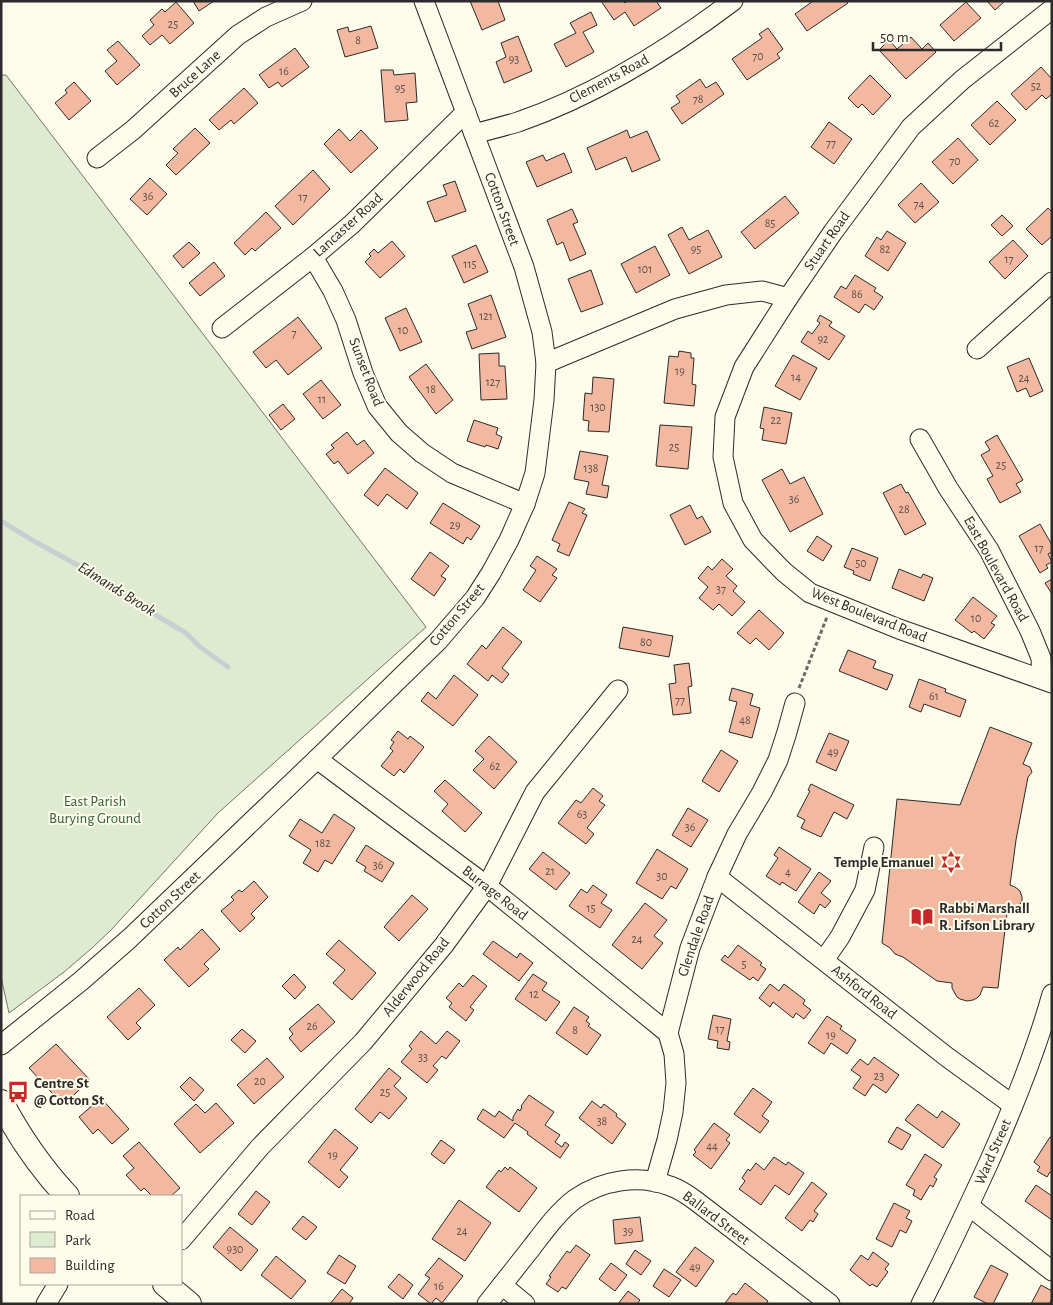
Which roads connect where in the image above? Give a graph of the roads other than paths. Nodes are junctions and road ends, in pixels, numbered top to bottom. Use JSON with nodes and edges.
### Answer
{"nodes":[{"id":1,"x":302,"y":1,"type":"edge"},
{"id":2,"x":424,"y":1,"type":"edge"},
{"id":3,"x":723,"y":4,"type":"edge"},
{"id":4,"x":1052,"y":9,"type":"edge"},
{"id":5,"x":466,"y":112,"type":"junction"},
{"id":6,"x":474,"y":134,"type":"junction"},
{"id":7,"x":97,"y":158,"type":"dead end"},
{"id":8,"x":313,"y":257,"type":"junction"},
{"id":9,"x":1052,"y":282,"type":"edge"},
{"id":10,"x":788,"y":298,"type":"junction"},
{"id":11,"x":222,"y":328,"type":"dead end"},
{"id":12,"x":977,"y":349,"type":"dead end"},
{"id":13,"x":546,"y":363,"type":"junction"},
{"id":14,"x":920,"y":439,"type":"dead end"},
{"id":15,"x":525,"y":504,"type":"junction"},
{"id":16,"x":1047,"y":681,"type":"edge"},
{"id":17,"x":618,"y":690,"type":"dead end"},
{"id":18,"x":794,"y":703,"type":"road end"},
{"id":19,"x":318,"y":759,"type":"junction"},
{"id":20,"x":874,"y":847,"type":"dead end"},
{"id":21,"x":717,"y":877,"type":"junction"},
{"id":22,"x":487,"y":886,"type":"junction"},
{"id":23,"x":824,"y":960,"type":"junction"},
{"id":24,"x":1052,"y":994,"type":"edge"},
{"id":25,"x":668,"y":1033,"type":"junction"},
{"id":26,"x":1,"y":1045,"type":"edge"},
{"id":27,"x":1,"y":1102,"type":"edge"},
{"id":28,"x":1013,"y":1105,"type":"junction"},
{"id":29,"x":654,"y":1182,"type":"junction"},
{"id":30,"x":66,"y":1195,"type":"edge"},
{"id":31,"x":969,"y":1206,"type":"junction"},
{"id":32,"x":182,"y":1239,"type":"edge"},
{"id":33,"x":1052,"y":1271,"type":"edge"},
{"id":34,"x":57,"y":1285,"type":"edge"},
{"id":35,"x":167,"y":1285,"type":"edge"},
{"id":36,"x":502,"y":1285,"type":"junction"},
{"id":37,"x":46,"y":1304,"type":"edge"},
{"id":38,"x":189,"y":1304,"type":"edge"},
{"id":39,"x":487,"y":1304,"type":"edge"},
{"id":40,"x":525,"y":1304,"type":"edge"},
{"id":41,"x":830,"y":1304,"type":"edge"},
{"id":42,"x":921,"y":1304,"type":"edge"}],
"edges":[{"from":1,"to":7,"type":"street","name":"Bruce Lane"},
{"from":2,"to":5,"type":"street","name":"Cotton Street"},
{"from":3,"to":6,"type":"street","name":"Clements Road"},
{"from":4,"to":10,"type":"street","name":"Stuart Road"},
{"from":5,"to":6,"type":"street","name":"Cotton Street"},
{"from":5,"to":8,"type":"street","name":"Lancaster Road"},
{"from":6,"to":13,"type":"street","name":"Cotton Street"},
{"from":8,"to":11,"type":"street","name":"Lancaster Road"},
{"from":8,"to":15,"type":"street","name":"Sunset Road"},
{"from":9,"to":12,"type":"street"},
{"from":10,"to":13,"type":"street"},
{"from":10,"to":16,"type":"street","name":"West Boulevard Road"},
{"from":13,"to":15,"type":"street","name":"Cotton Street"},
{"from":14,"to":16,"type":"street","name":"East Boulevard Road"},
{"from":15,"to":19,"type":"street","name":"Cotton Street"},
{"from":17,"to":22,"type":"street","name":"Alderwood Road"},
{"from":18,"to":21,"type":"street","name":"Glendale Road"},
{"from":19,"to":22,"type":"street","name":"Burrage Road"},
{"from":19,"to":26,"type":"street","name":"Cotton Street"},
{"from":20,"to":23,"type":"street"},
{"from":21,"to":23,"type":"street","name":"Ashford Road"},
{"from":21,"to":25,"type":"street","name":"Glendale Road"},
{"from":22,"to":25,"type":"street","name":"Burrage Road"},
{"from":22,"to":32,"type":"street","name":"Alderwood Road"},
{"from":23,"to":28,"type":"street","name":"Ashford Road"},
{"from":24,"to":28,"type":"street","name":"Ward Street"},
{"from":25,"to":29,"type":"street","name":"Glendale Road"},
{"from":27,"to":30,"type":"main road"},
{"from":28,"to":31,"type":"street","name":"Ward Street"},
{"from":29,"to":36,"type":"street","name":"Ballard Street"},
{"from":29,"to":41,"type":"street","name":"Ballard Street"},
{"from":31,"to":33,"type":"street"},
{"from":31,"to":42,"type":"street","name":"Ward Street"},
{"from":34,"to":37,"type":"street"},
{"from":35,"to":38,"type":"main road"},
{"from":36,"to":39,"type":"street","name":"Ballard Street"},
{"from":36,"to":40,"type":"street"}]}
